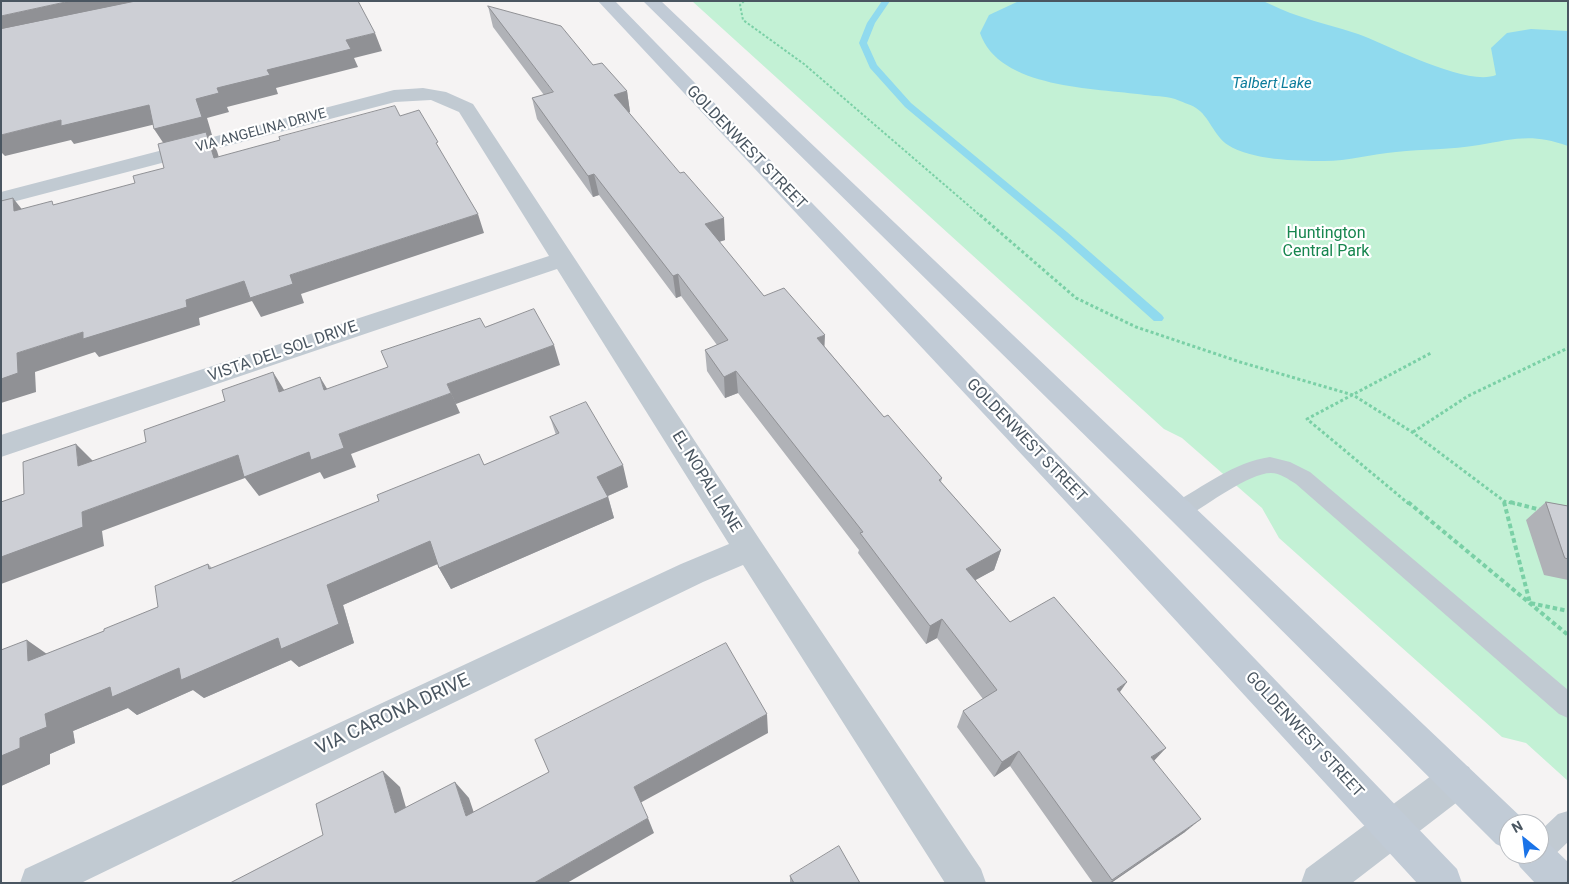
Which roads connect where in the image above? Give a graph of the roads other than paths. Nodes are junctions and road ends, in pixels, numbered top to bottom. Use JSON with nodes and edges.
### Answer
{"nodes":[{"id":1,"x":606,"y":1,"type":"edge"},
{"id":2,"x":651,"y":1,"type":"edge"},
{"id":3,"x":436,"y":93,"type":"joint"},
{"id":4,"x":1,"y":199,"type":"edge"},
{"id":5,"x":564,"y":259,"type":"junction"},
{"id":6,"x":1,"y":446,"type":"edge"},
{"id":7,"x":1180,"y":510,"type":"junction"},
{"id":8,"x":749,"y":549,"type":"junction"},
{"id":9,"x":1568,"y":706,"type":"edge"},
{"id":10,"x":1456,"y":780,"type":"junction"},
{"id":11,"x":1499,"y":820,"type":"edge"},
{"id":12,"x":1568,"y":824,"type":"edge"},
{"id":13,"x":1392,"y":829,"type":"junction"},
{"id":14,"x":1549,"y":836,"type":"edge"},
{"id":15,"x":1544,"y":864,"type":"edge"},
{"id":16,"x":39,"y":883,"type":"edge"},
{"id":17,"x":966,"y":883,"type":"edge"},
{"id":18,"x":1320,"y":883,"type":"edge"},
{"id":19,"x":1443,"y":883,"type":"edge"},
{"id":20,"x":1562,"y":883,"type":"edge"}],
"edges":[{"from":1,"to":13,"type":"main road","name":"GOLDENWEST STREET"},
{"from":2,"to":7,"type":"main road"},
{"from":3,"to":4,"type":"street","name":"VIA ANGELINA DRIVE"},
{"from":3,"to":5,"type":"street","name":"EL NOPAL LANE"},
{"from":5,"to":6,"type":"street","name":"VISTA DEL SOL DRIVE"},
{"from":5,"to":8,"type":"street","name":"EL NOPAL LANE"},
{"from":7,"to":9,"type":"lane"},
{"from":7,"to":10,"type":"main road"},
{"from":8,"to":16,"type":"street","name":"VIA CARONA DRIVE"},
{"from":8,"to":17,"type":"street","name":"EL NOPAL LANE"},
{"from":10,"to":11,"type":"main road"},
{"from":10,"to":13,"type":"street"},
{"from":12,"to":14,"type":"lane"},
{"from":13,"to":18,"type":"street"},
{"from":13,"to":19,"type":"main road","name":"GOLDENWEST STREET"},
{"from":15,"to":20,"type":"main road"}]}
